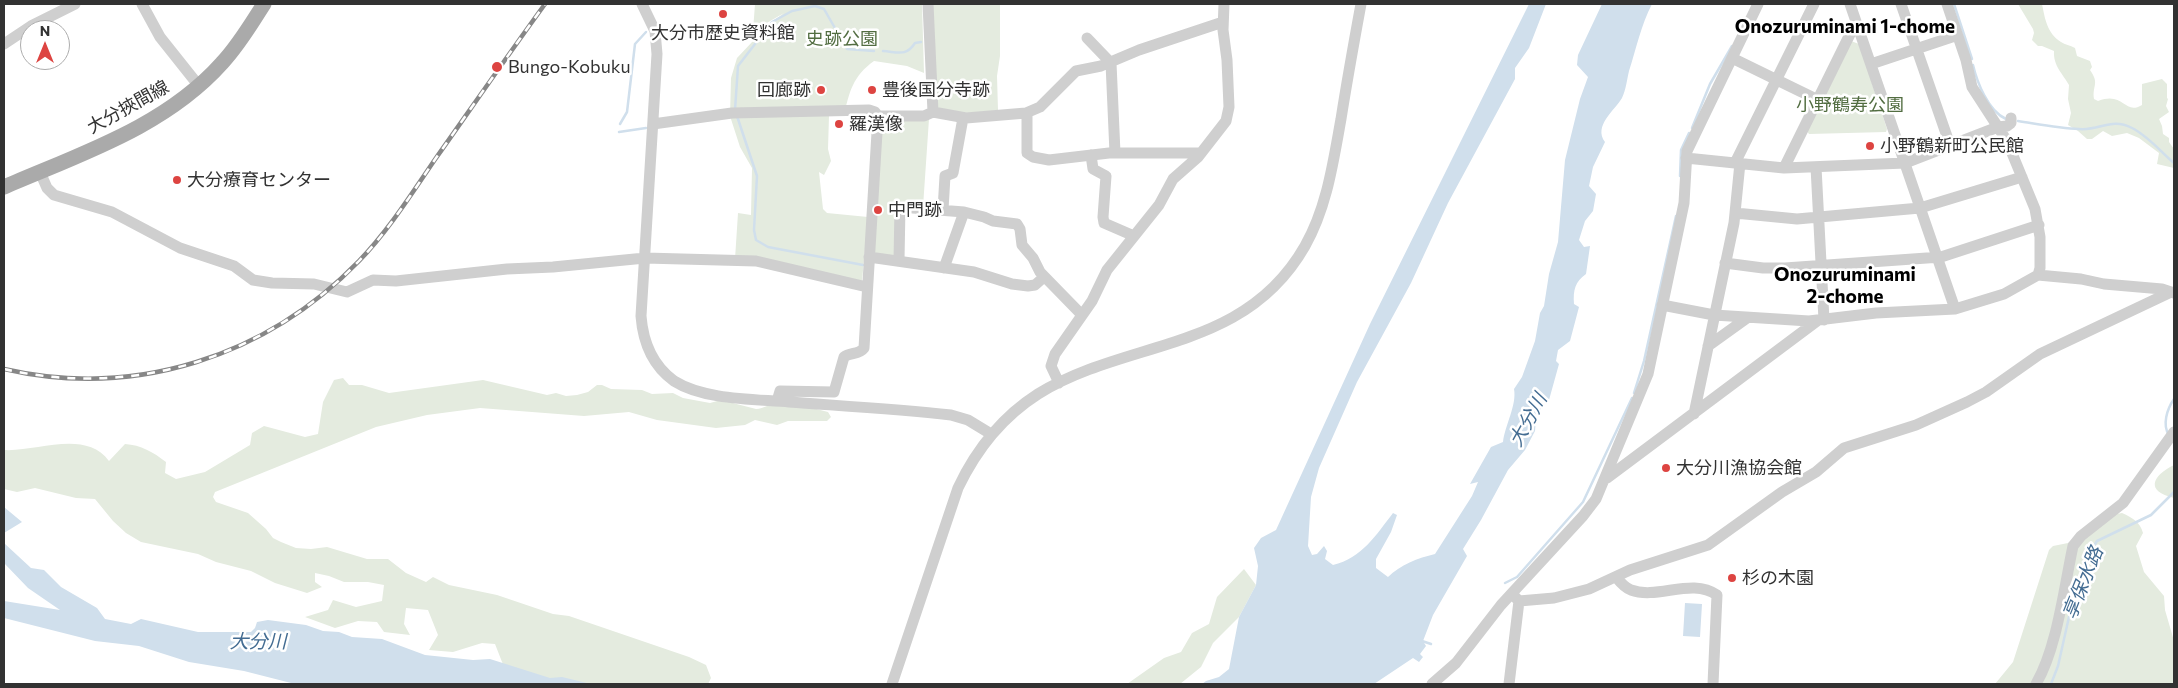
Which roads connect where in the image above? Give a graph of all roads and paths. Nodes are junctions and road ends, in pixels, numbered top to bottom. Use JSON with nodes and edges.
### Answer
{"nodes":[{"id":1,"x":75,"y":4,"type":"edge"},
{"id":2,"x":142,"y":4,"type":"edge"},
{"id":3,"x":264,"y":4,"type":"edge"},
{"id":4,"x":642,"y":4,"type":"edge"},
{"id":5,"x":928,"y":4,"type":"edge"},
{"id":6,"x":1224,"y":4,"type":"edge"},
{"id":7,"x":1360,"y":4,"type":"edge"},
{"id":8,"x":1758,"y":4,"type":"edge"},
{"id":9,"x":1814,"y":4,"type":"edge"},
{"id":10,"x":1850,"y":4,"type":"edge"},
{"id":11,"x":1900,"y":4,"type":"edge"},
{"id":12,"x":1948,"y":4,"type":"edge"},
{"id":13,"x":1223,"y":22,"type":"junction"},
{"id":14,"x":1856,"y":22,"type":"junction"},
{"id":15,"x":1952,"y":37,"type":"dead end"},
{"id":16,"x":1087,"y":38,"type":"dead end"},
{"id":17,"x":4,"y":44,"type":"edge"},
{"id":18,"x":1916,"y":49,"type":"junction"},
{"id":19,"x":1732,"y":58,"type":"junction"},
{"id":20,"x":1111,"y":63,"type":"junction"},
{"id":21,"x":1871,"y":64,"type":"junction"},
{"id":22,"x":1776,"y":79,"type":"junction"},
{"id":23,"x":199,"y":86,"type":"junction"},
{"id":24,"x":1818,"y":100,"type":"junction"},
{"id":25,"x":933,"y":112,"type":"junction"},
{"id":26,"x":1027,"y":113,"type":"junction"},
{"id":27,"x":878,"y":116,"type":"junction"},
{"id":28,"x":963,"y":118,"type":"junction"},
{"id":29,"x":2011,"y":118,"type":"dead end"},
{"id":30,"x":653,"y":124,"type":"junction"},
{"id":31,"x":1998,"y":127,"type":"junction"},
{"id":32,"x":1950,"y":146,"type":"junction"},
{"id":33,"x":1202,"y":153,"type":"junction"},
{"id":34,"x":1115,"y":154,"type":"junction"},
{"id":35,"x":1091,"y":155,"type":"junction"},
{"id":36,"x":1686,"y":158,"type":"junction"},
{"id":37,"x":1738,"y":163,"type":"junction"},
{"id":38,"x":1905,"y":163,"type":"junction"},
{"id":39,"x":1816,"y":166,"type":"junction"},
{"id":40,"x":1784,"y":168,"type":"junction"},
{"id":41,"x":40,"y":172,"type":"junction"},
{"id":42,"x":2022,"y":177,"type":"junction"},
{"id":43,"x":4,"y":187,"type":"edge"},
{"id":44,"x":1920,"y":208,"type":"junction"},
{"id":45,"x":943,"y":210,"type":"junction"},
{"id":46,"x":964,"y":212,"type":"junction"},
{"id":47,"x":1735,"y":213,"type":"junction"},
{"id":48,"x":1818,"y":216,"type":"junction"},
{"id":49,"x":2039,"y":225,"type":"junction"},
{"id":50,"x":1134,"y":236,"type":"junction"},
{"id":51,"x":869,"y":257,"type":"junction"},
{"id":52,"x":1937,"y":257,"type":"junction"},
{"id":53,"x":645,"y":258,"type":"junction"},
{"id":54,"x":899,"y":260,"type":"junction"},
{"id":55,"x":1725,"y":262,"type":"junction"},
{"id":56,"x":1822,"y":265,"type":"junction"},
{"id":57,"x":944,"y":268,"type":"junction"},
{"id":58,"x":2038,"y":275,"type":"junction"},
{"id":59,"x":1044,"y":277,"type":"junction"},
{"id":60,"x":867,"y":287,"type":"junction"},
{"id":61,"x":2173,"y":292,"type":"edge"},
{"id":62,"x":1662,"y":305,"type":"junction"},
{"id":63,"x":1955,"y":309,"type":"junction"},
{"id":64,"x":1079,"y":312,"type":"dead end"},
{"id":65,"x":1714,"y":315,"type":"junction"},
{"id":66,"x":1747,"y":318,"type":"junction"},
{"id":67,"x":1821,"y":320,"type":"junction"},
{"id":68,"x":1708,"y":346,"type":"junction"},
{"id":69,"x":1059,"y":383,"type":"junction"},
{"id":70,"x":777,"y":400,"type":"junction"},
{"id":71,"x":1694,"y":414,"type":"junction"},
{"id":72,"x":2174,"y":432,"type":"edge"},
{"id":73,"x":992,"y":434,"type":"junction"},
{"id":74,"x":1605,"y":479,"type":"junction"},
{"id":75,"x":1616,"y":577,"type":"junction"},
{"id":76,"x":1515,"y":597,"type":"junction"},
{"id":77,"x":893,"y":683,"type":"edge"},
{"id":78,"x":1432,"y":684,"type":"edge"},
{"id":79,"x":1509,"y":684,"type":"edge"},
{"id":80,"x":1713,"y":684,"type":"edge"},
{"id":81,"x":2036,"y":684,"type":"edge"}],
"edges":[{"from":1,"to":17,"type":"street"},
{"from":2,"to":23,"type":"street"},
{"from":3,"to":23,"type":"main road","name":"大分挾間線"},
{"from":4,"to":30,"type":"street"},
{"from":5,"to":25,"type":"street"},
{"from":6,"to":13,"type":"street"},
{"from":7,"to":69,"type":"street"},
{"from":8,"to":19,"type":"street"},
{"from":9,"to":22,"type":"street"},
{"from":10,"to":14,"type":"street"},
{"from":11,"to":18,"type":"street"},
{"from":12,"to":31,"type":"street"},
{"from":13,"to":20,"type":"street"},
{"from":13,"to":33,"type":"street"},
{"from":14,"to":21,"type":"street"},
{"from":14,"to":24,"type":"street"},
{"from":15,"to":18,"type":"street"},
{"from":16,"to":20,"type":"street"},
{"from":18,"to":21,"type":"street"},
{"from":18,"to":32,"type":"street"},
{"from":19,"to":22,"type":"street"},
{"from":19,"to":36,"type":"street"},
{"from":20,"to":26,"type":"street"},
{"from":20,"to":34,"type":"street"},
{"from":21,"to":38,"type":"street"},
{"from":22,"to":24,"type":"street"},
{"from":22,"to":37,"type":"street"},
{"from":23,"to":41,"type":"main road","name":"大分挾間線"},
{"from":24,"to":40,"type":"street"},
{"from":25,"to":27,"type":"street"},
{"from":25,"to":28,"type":"street"},
{"from":26,"to":28,"type":"street"},
{"from":26,"to":35,"type":"street"},
{"from":27,"to":30,"type":"street"},
{"from":27,"to":51,"type":"street"},
{"from":28,"to":45,"type":"street"},
{"from":29,"to":31,"type":"street"},
{"from":30,"to":53,"type":"street"},
{"from":31,"to":32,"type":"street"},
{"from":31,"to":42,"type":"street"},
{"from":32,"to":38,"type":"street"},
{"from":33,"to":34,"type":"street"},
{"from":33,"to":50,"type":"street"},
{"from":34,"to":35,"type":"street"},
{"from":35,"to":50,"type":"street"},
{"from":36,"to":37,"type":"street"},
{"from":36,"to":62,"type":"street"},
{"from":37,"to":40,"type":"street"},
{"from":37,"to":47,"type":"street"},
{"from":38,"to":39,"type":"street"},
{"from":38,"to":44,"type":"street"},
{"from":39,"to":40,"type":"street"},
{"from":39,"to":48,"type":"street"},
{"from":41,"to":43,"type":"main road","name":"大分挾間線"},
{"from":41,"to":53,"type":"street"},
{"from":42,"to":44,"type":"street"},
{"from":42,"to":49,"type":"street"},
{"from":44,"to":48,"type":"street"},
{"from":44,"to":52,"type":"street"},
{"from":45,"to":46,"type":"street"},
{"from":45,"to":54,"type":"street"},
{"from":46,"to":57,"type":"street"},
{"from":46,"to":59,"type":"street"},
{"from":47,"to":48,"type":"street"},
{"from":47,"to":55,"type":"street"},
{"from":48,"to":56,"type":"street"},
{"from":49,"to":52,"type":"street"},
{"from":49,"to":58,"type":"street"},
{"from":50,"to":69,"type":"street"},
{"from":51,"to":54,"type":"street"},
{"from":51,"to":60,"type":"street"},
{"from":52,"to":56,"type":"street"},
{"from":52,"to":63,"type":"street"},
{"from":53,"to":60,"type":"street"},
{"from":53,"to":70,"type":"street"},
{"from":54,"to":57,"type":"street"},
{"from":55,"to":56,"type":"street"},
{"from":55,"to":65,"type":"street"},
{"from":56,"to":67,"type":"street"},
{"from":57,"to":59,"type":"street"},
{"from":58,"to":61,"type":"street"},
{"from":58,"to":63,"type":"street"},
{"from":59,"to":64,"type":"street"},
{"from":60,"to":70,"type":"street"},
{"from":61,"to":75,"type":"street"},
{"from":62,"to":65,"type":"street"},
{"from":62,"to":74,"type":"street"},
{"from":63,"to":67,"type":"street"},
{"from":65,"to":66,"type":"street"},
{"from":65,"to":68,"type":"street"},
{"from":66,"to":67,"type":"street"},
{"from":66,"to":68,"type":"street"},
{"from":67,"to":71,"type":"street"},
{"from":68,"to":71,"type":"street"},
{"from":69,"to":73,"type":"street"},
{"from":70,"to":73,"type":"street"},
{"from":71,"to":74,"type":"street"},
{"from":72,"to":81,"type":"street"},
{"from":73,"to":77,"type":"street"},
{"from":74,"to":76,"type":"street"},
{"from":75,"to":76,"type":"street"},
{"from":75,"to":80,"type":"street"},
{"from":76,"to":78,"type":"street"},
{"from":76,"to":79,"type":"street"}]}
